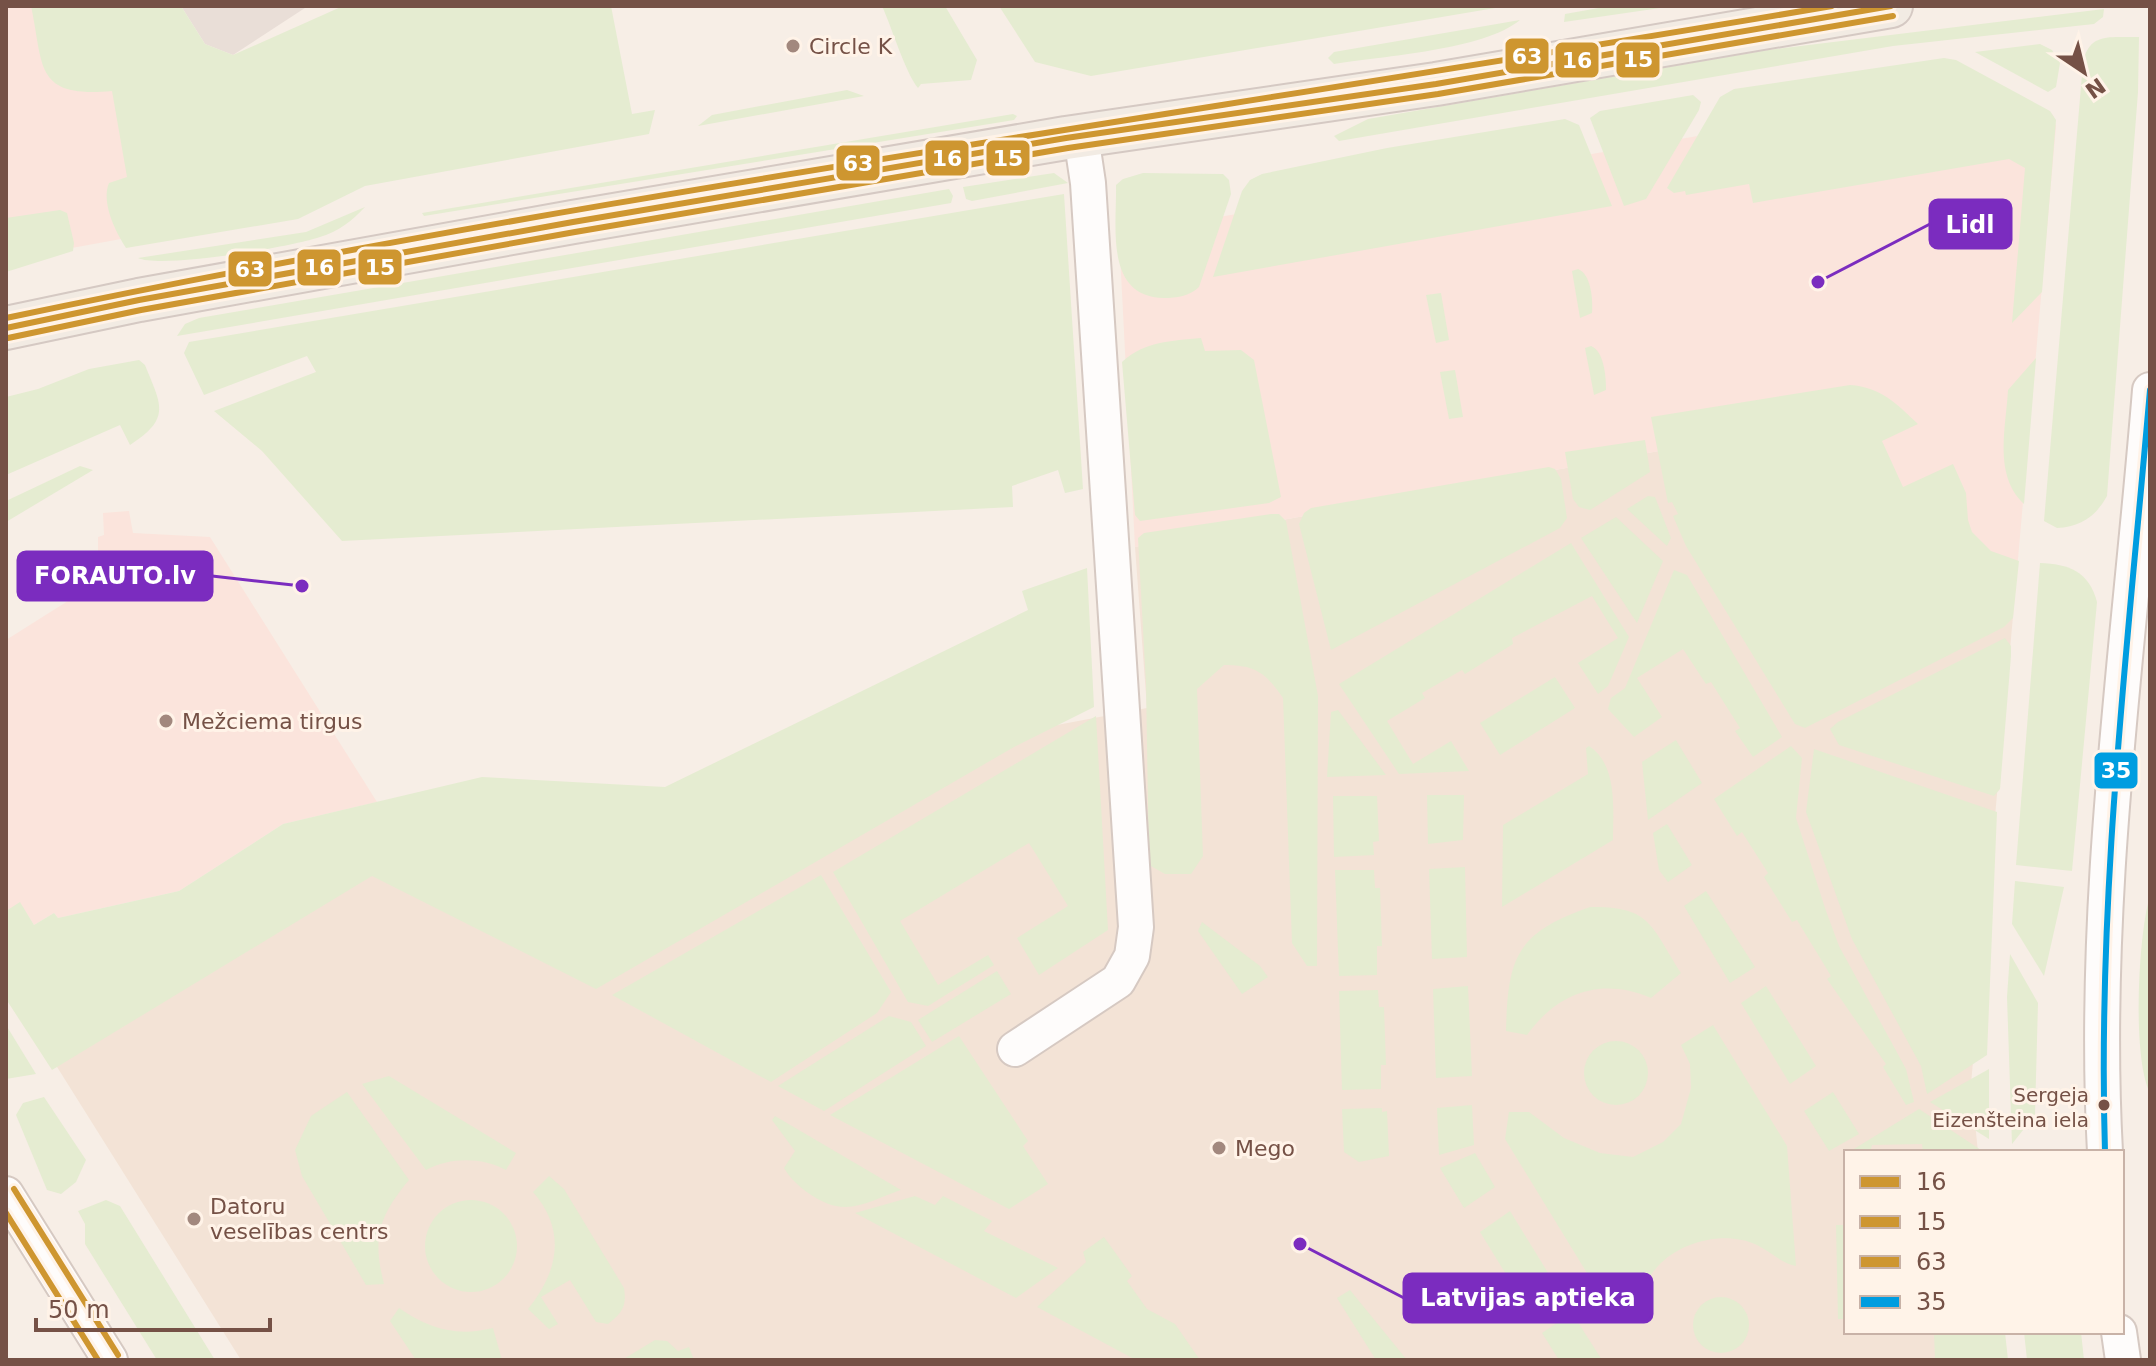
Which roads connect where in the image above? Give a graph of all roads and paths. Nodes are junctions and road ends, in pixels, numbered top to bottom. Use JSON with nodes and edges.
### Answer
{"nodes":[{"id":1,"x":1891,"y":6,"type":"edge"},
{"id":2,"x":1081,"y":136,"type":"junction"},
{"id":3,"x":6,"y":328,"type":"edge"},
{"id":4,"x":2150,"y":390,"type":"edge"},
{"id":5,"x":1015,"y":1049,"type":"dead end"},
{"id":6,"x":2105,"y":1150,"type":"edge"},
{"id":7,"x":6,"y":1194,"type":"edge"},
{"id":8,"x":2119,"y":1334,"type":"edge"},
{"id":9,"x":110,"y":1360,"type":"edge"},
{"id":10,"x":2123,"y":1360,"type":"edge"}],
"edges":[{"from":1,"to":2,"type":"main road"},
{"from":2,"to":3,"type":"main road"},
{"from":2,"to":5,"type":"street"},
{"from":4,"to":6,"type":"street"},
{"from":7,"to":9,"type":"street"},
{"from":8,"to":10,"type":"street"}]}
